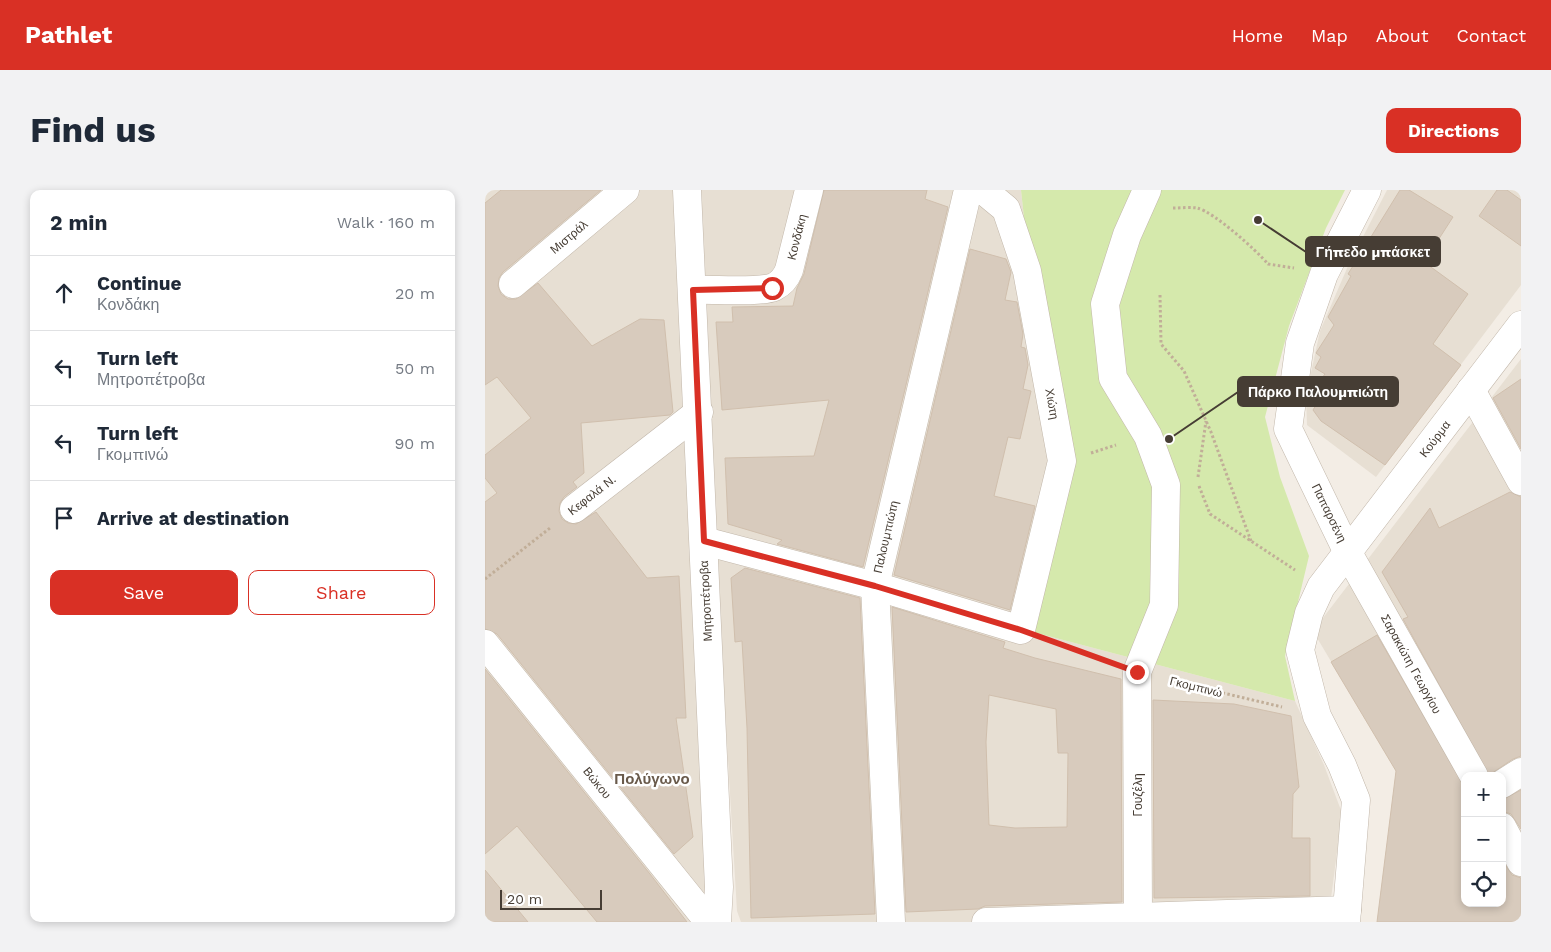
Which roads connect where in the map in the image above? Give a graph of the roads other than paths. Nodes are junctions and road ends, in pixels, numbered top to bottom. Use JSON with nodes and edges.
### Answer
{"nodes":[{"id":1,"x":625,"y":190,"type":"edge"},
{"id":2,"x":687,"y":190,"type":"edge"},
{"id":3,"x":809,"y":190,"type":"edge"},
{"id":4,"x":968,"y":190,"type":"edge"},
{"id":5,"x":983,"y":190,"type":"edge"},
{"id":6,"x":1147,"y":190,"type":"edge"},
{"id":7,"x":1367,"y":190,"type":"edge"},
{"id":8,"x":513,"y":284,"type":"dead end"},
{"id":9,"x":693,"y":290,"type":"junction"},
{"id":10,"x":1521,"y":324,"type":"edge"},
{"id":11,"x":1471,"y":390,"type":"junction"},
{"id":12,"x":699,"y":412,"type":"junction"},
{"id":13,"x":1521,"y":481,"type":"edge"},
{"id":14,"x":574,"y":509,"type":"road end"},
{"id":15,"x":704,"y":541,"type":"junction"},
{"id":16,"x":1348,"y":553,"type":"junction"},
{"id":17,"x":875,"y":586,"type":"junction"},
{"id":18,"x":485,"y":644,"type":"edge"},
{"id":19,"x":1472,"y":772,"type":"edge"},
{"id":20,"x":1521,"y":772,"type":"edge"},
{"id":21,"x":1506,"y":781,"type":"edge"},
{"id":22,"x":1506,"y":834,"type":"edge"},
{"id":23,"x":1521,"y":862,"type":"edge"},
{"id":24,"x":1347,"y":916,"type":"edge"},
{"id":25,"x":1138,"y":917,"type":"junction"},
{"id":26,"x":709,"y":922,"type":"edge"},
{"id":27,"x":717,"y":922,"type":"edge"},
{"id":28,"x":891,"y":922,"type":"edge"},
{"id":29,"x":986,"y":922,"type":"edge"}],
"edges":[{"from":1,"to":8,"type":"street","name":"Μιστράλ"},
{"from":2,"to":9,"type":"street","name":"Μητροπέτροβα"},
{"from":3,"to":9,"type":"street","name":"Κονδάκη"},
{"from":4,"to":17,"type":"street","name":"Παλουμπιώτη"},
{"from":5,"to":17,"type":"street","name":"Χιώτη"},
{"from":6,"to":25,"type":"street","name":"Γουζέλη"},
{"from":7,"to":16,"type":"street","name":"Παπαρσένη"},
{"from":9,"to":12,"type":"street","name":"Μητροπέτροβα"},
{"from":10,"to":11,"type":"street","name":"Κούρμα"},
{"from":11,"to":13,"type":"street"},
{"from":11,"to":16,"type":"street","name":"Κούρμα"},
{"from":12,"to":14,"type":"street","name":"Κεφαλά Ν."},
{"from":12,"to":15,"type":"street","name":"Μητροπέτροβα"},
{"from":15,"to":17,"type":"street"},
{"from":15,"to":27,"type":"street","name":"Μητροπέτροβα"},
{"from":16,"to":19,"type":"street","name":"Σαρακιώτη Γεωργίου"},
{"from":16,"to":24,"type":"street","name":"Παπαρσένη"},
{"from":17,"to":28,"type":"street","name":"Παλουμπιώτη"},
{"from":18,"to":26,"type":"street","name":"Βώκου"},
{"from":20,"to":21,"type":"street"},
{"from":22,"to":23,"type":"street"},
{"from":24,"to":25,"type":"street"},
{"from":25,"to":29,"type":"street"}]}
